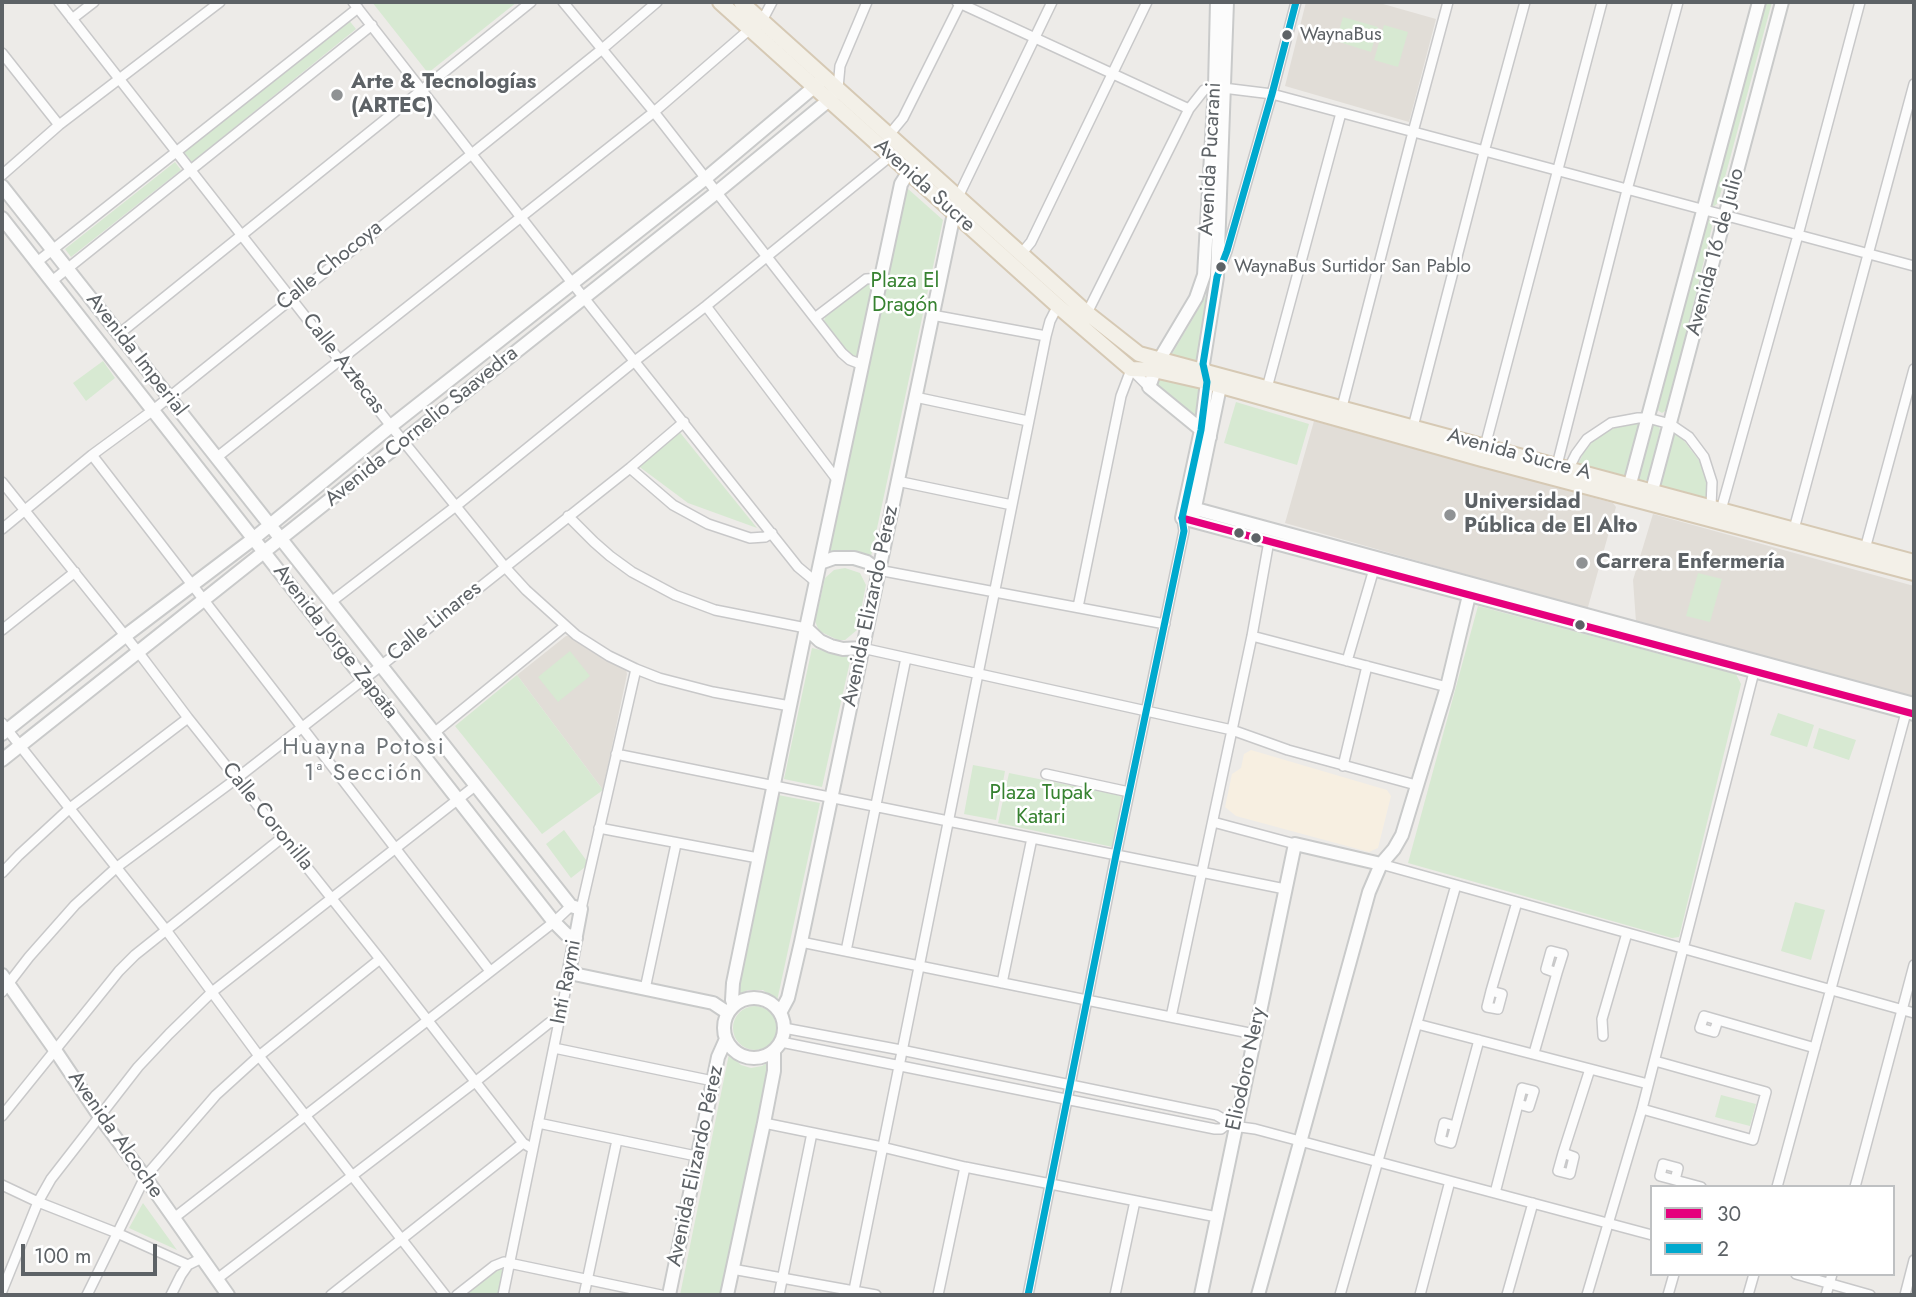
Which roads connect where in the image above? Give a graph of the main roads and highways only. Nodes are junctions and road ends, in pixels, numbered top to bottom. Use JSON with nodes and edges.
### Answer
{"nodes":[{"id":1,"x":720,"y":2,"type":"edge"},
{"id":2,"x":741,"y":2,"type":"edge"},
{"id":3,"x":756,"y":25,"type":"junction"},
{"id":4,"x":820,"y":82,"type":"junction"},
{"id":5,"x":897,"y":151,"type":"junction"},
{"id":6,"x":912,"y":165,"type":"junction"},
{"id":7,"x":1157,"y":365,"type":"junction"},
{"id":8,"x":1213,"y":378,"type":"junction"},
{"id":9,"x":1484,"y":452,"type":"junction"},
{"id":10,"x":1628,"y":490,"type":"junction"},
{"id":11,"x":1651,"y":496,"type":"junction"},
{"id":12,"x":1914,"y":562,"type":"edge"},
{"id":13,"x":1914,"y":573,"type":"edge"}],
"edges":[{"from":1,"to":3,"type":"main road","name":"Avenida Sucre"},
{"from":2,"to":3,"type":"main road","name":"Avenida Sucre"},
{"from":3,"to":4,"type":"main road","name":"Avenida Sucre"},
{"from":4,"to":5,"type":"main road","name":"Avenida Sucre"},
{"from":4,"to":5,"type":"main road","name":"Avenida Sucre"},
{"from":5,"to":6,"type":"main road","name":"Avenida Sucre"},
{"from":6,"to":7,"type":"main road","name":"Avenida Sucre"},
{"from":6,"to":7,"type":"main road","name":"Avenida Sucre"},
{"from":7,"to":8,"type":"main road"},
{"from":8,"to":9,"type":"main road","name":"Avenida Sucre A"},
{"from":8,"to":9,"type":"main road","name":"Avenida Sucre A"},
{"from":9,"to":10,"type":"main road","name":"Avenida Sucre A"},
{"from":9,"to":10,"type":"main road","name":"Avenida Sucre A"},
{"from":10,"to":11,"type":"main road","name":"Avenida Sucre A"},
{"from":11,"to":12,"type":"main road","name":"Avenida Sucre A"},
{"from":11,"to":13,"type":"main road","name":"Avenida Sucre A"}]}
